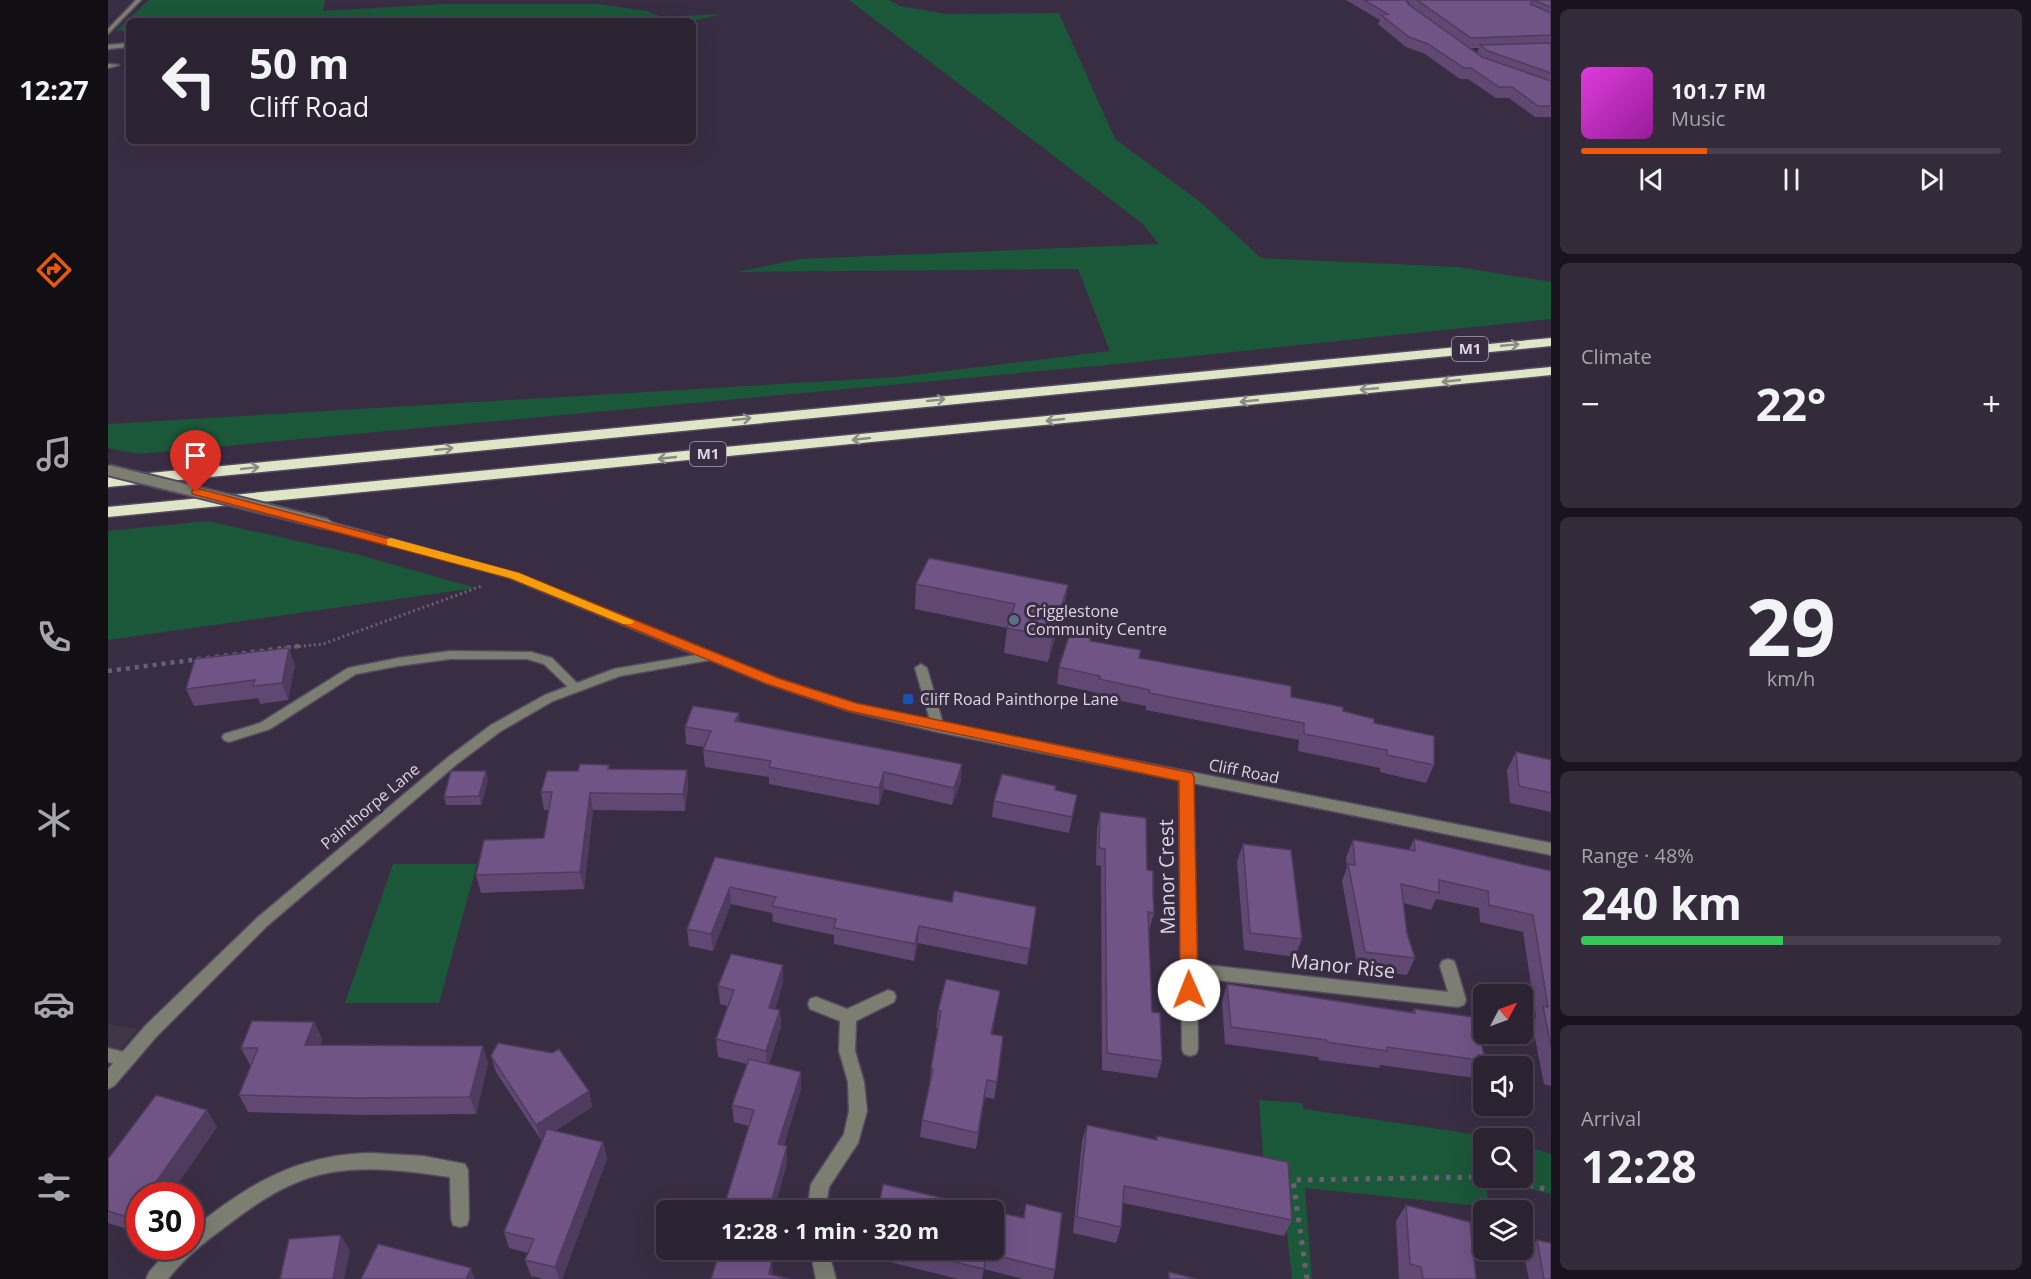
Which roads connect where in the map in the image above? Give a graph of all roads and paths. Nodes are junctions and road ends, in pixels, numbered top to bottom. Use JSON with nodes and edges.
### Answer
{"nodes":[{"id":1,"x":139,"y":0,"type":"edge"},
{"id":2,"x":108,"y":32,"type":"edge"},
{"id":3,"x":126,"y":45,"type":"edge"},
{"id":4,"x":108,"y":47,"type":"edge"},
{"id":5,"x":116,"y":65,"type":"dead end"},
{"id":6,"x":108,"y":66,"type":"edge"},
{"id":7,"x":1551,"y":342,"type":"edge"},
{"id":8,"x":1551,"y":370,"type":"edge"},
{"id":9,"x":108,"y":470,"type":"edge"},
{"id":10,"x":108,"y":482,"type":"edge"},
{"id":11,"x":108,"y":512,"type":"edge"},
{"id":12,"x":514,"y":576,"type":"junction"},
{"id":13,"x":714,"y":656,"type":"junction"},
{"id":14,"x":921,"y":668,"type":"dead end"},
{"id":15,"x":108,"y":671,"type":"edge"},
{"id":16,"x":576,"y":688,"type":"junction"},
{"id":17,"x":938,"y":727,"type":"junction"},
{"id":18,"x":229,"y":736,"type":"dead end"},
{"id":19,"x":1186,"y":777,"type":"junction"},
{"id":20,"x":1551,"y":849,"type":"edge"},
{"id":21,"x":1448,"y":966,"type":"dead end"},
{"id":22,"x":1189,"y":970,"type":"junction"},
{"id":23,"x":888,"y":997,"type":"dead end"},
{"id":24,"x":816,"y":1004,"type":"dead end"},
{"id":25,"x":848,"y":1017,"type":"junction"},
{"id":26,"x":1190,"y":1049,"type":"dead end"},
{"id":27,"x":108,"y":1055,"type":"edge"},
{"id":28,"x":126,"y":1059,"type":"junction"},
{"id":29,"x":108,"y":1081,"type":"edge"},
{"id":30,"x":1473,"y":1177,"type":"edge"},
{"id":31,"x":1533,"y":1186,"type":"edge"},
{"id":32,"x":1551,"y":1190,"type":"edge"},
{"id":33,"x":818,"y":1200,"type":"edge"},
{"id":34,"x":460,"y":1218,"type":"dead end"},
{"id":35,"x":204,"y":1232,"type":"edge"},
{"id":36,"x":171,"y":1260,"type":"edge"},
{"id":37,"x":821,"y":1260,"type":"edge"},
{"id":38,"x":156,"y":1279,"type":"edge"},
{"id":39,"x":826,"y":1279,"type":"edge"},
{"id":40,"x":1307,"y":1279,"type":"edge"}],
"edges":[{"from":1,"to":2,"type":"street"},
{"from":3,"to":4,"type":"street"},
{"from":5,"to":6,"type":"street"},
{"from":10,"to":7,"type":"highway","number":"M1","one_way":true},
{"from":8,"to":11,"type":"highway","number":"M1","one_way":true},
{"from":9,"to":12,"type":"street","name":"Cliff Road","bridge":true},
{"from":12,"to":13,"type":"street","name":"Cliff Road"},
{"from":12,"to":15,"type":"path"},
{"from":13,"to":16,"type":"street","name":"Painthorpe Lane"},
{"from":13,"to":17,"type":"street","name":"Cliff Road"},
{"from":14,"to":17,"type":"street"},
{"from":16,"to":18,"type":"street"},
{"from":16,"to":28,"type":"street","name":"Painthorpe Lane"},
{"from":17,"to":19,"type":"street","name":"Cliff Road"},
{"from":19,"to":20,"type":"street","name":"Cliff Road"},
{"from":19,"to":22,"type":"street","name":"Manor Crest"},
{"from":21,"to":22,"type":"street","name":"Manor Rise"},
{"from":22,"to":26,"type":"street","name":"Manor Crest"},
{"from":23,"to":25,"type":"street"},
{"from":24,"to":25,"type":"street"},
{"from":25,"to":33,"type":"street"},
{"from":27,"to":28,"type":"street"},
{"from":28,"to":29,"type":"street","name":"Painthorpe Lane"},
{"from":30,"to":40,"type":"path"},
{"from":31,"to":32,"type":"path"},
{"from":34,"to":35,"type":"street"},
{"from":36,"to":38,"type":"street"},
{"from":37,"to":39,"type":"street"}]}
